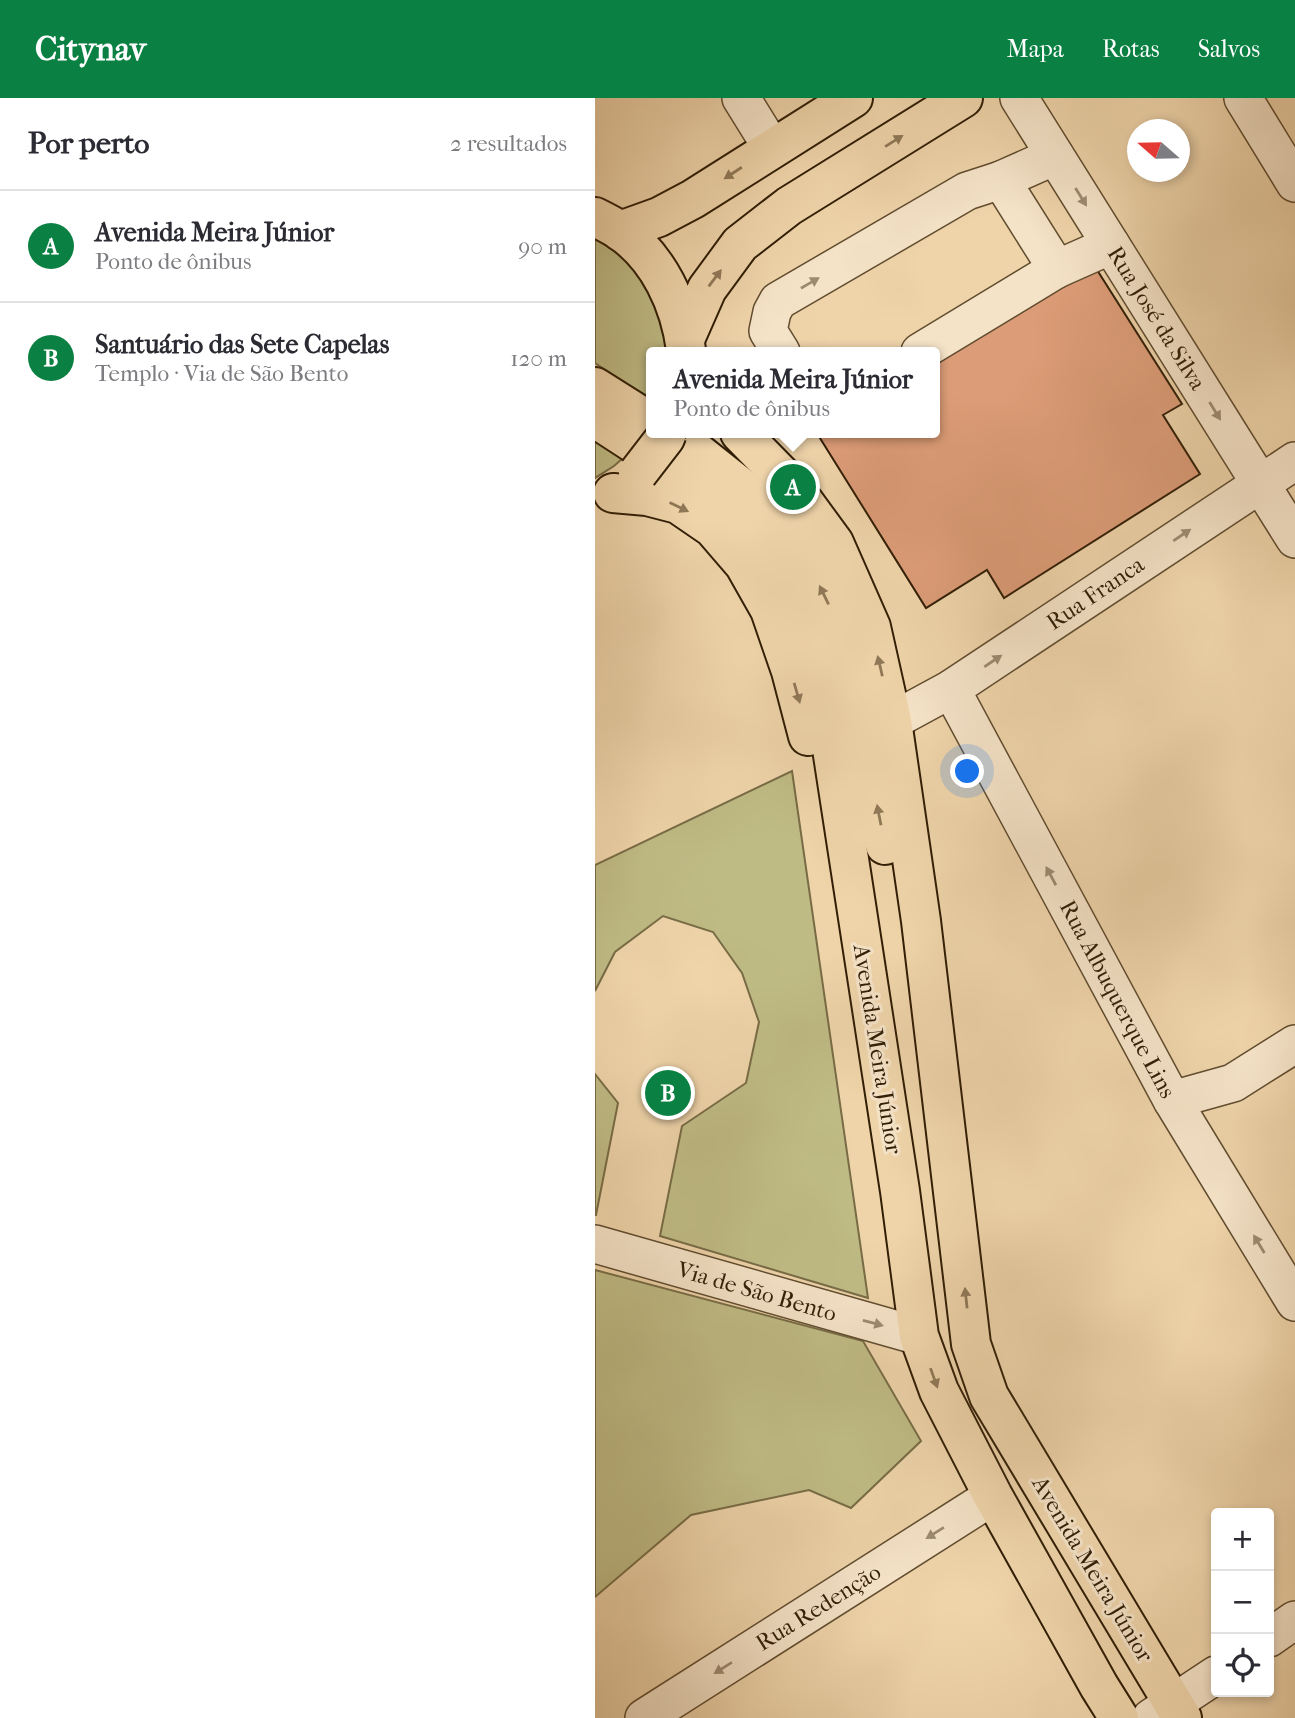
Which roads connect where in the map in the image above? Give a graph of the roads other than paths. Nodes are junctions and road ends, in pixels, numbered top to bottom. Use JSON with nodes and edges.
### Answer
{"nodes":[{"id":1,"x":741,"y":98,"type":"edge"},
{"id":2,"x":853,"y":98,"type":"edge"},
{"id":3,"x":963,"y":98,"type":"edge"},
{"id":4,"x":1019,"y":98,"type":"edge"},
{"id":5,"x":1243,"y":98,"type":"edge"},
{"id":6,"x":772,"y":148,"type":"junction"},
{"id":7,"x":1055,"y":156,"type":"junction"},
{"id":8,"x":1001,"y":180,"type":"junction"},
{"id":9,"x":1295,"y":183,"type":"edge"},
{"id":10,"x":608,"y":224,"type":"edge"},
{"id":11,"x":1111,"y":245,"type":"junction"},
{"id":12,"x":1057,"y":269,"type":"junction"},
{"id":13,"x":685,"y":345,"type":"edge"},
{"id":14,"x":778,"y":347,"type":"edge"},
{"id":15,"x":928,"y":347,"type":"edge"},
{"id":16,"x":595,"y":387,"type":"edge"},
{"id":17,"x":595,"y":418,"type":"edge"},
{"id":18,"x":646,"y":419,"type":"edge"},
{"id":19,"x":665,"y":438,"type":"edge"},
{"id":20,"x":674,"y":438,"type":"edge"},
{"id":21,"x":745,"y":438,"type":"edge"},
{"id":22,"x":1295,"y":461,"type":"edge"},
{"id":23,"x":1260,"y":483,"type":"junction"},
{"id":24,"x":615,"y":489,"type":"edge"},
{"id":25,"x":1295,"y":539,"type":"edge"},
{"id":26,"x":951,"y":689,"type":"junction"},
{"id":27,"x":892,"y":721,"type":"junction"},
{"id":28,"x":1295,"y":1044,"type":"edge"},
{"id":29,"x":1172,"y":1100,"type":"junction"},
{"id":30,"x":900,"y":1191,"type":"junction"},
{"id":31,"x":957,"y":1219,"type":"junction"},
{"id":32,"x":595,"y":1244,"type":"edge"},
{"id":33,"x":1295,"y":1302,"type":"edge"},
{"id":34,"x":919,"y":1336,"type":"junction"},
{"id":35,"x":993,"y":1496,"type":"junction"},
{"id":36,"x":1295,"y":1620,"type":"edge"},
{"id":37,"x":1274,"y":1635,"type":"edge"},
{"id":38,"x":1211,"y":1679,"type":"edge"},
{"id":39,"x":684,"y":1707,"type":"edge"},
{"id":40,"x":1169,"y":1714,"type":"edge"},
{"id":41,"x":644,"y":1718,"type":"edge"},
{"id":42,"x":1119,"y":1718,"type":"edge"}],
"edges":[{"from":1,"to":6,"type":"street"},
{"from":2,"to":6,"type":"main road"},
{"from":13,"to":3,"type":"main road","one_way":true},
{"from":4,"to":7,"type":"street","name":"Rua José da Silva"},
{"from":5,"to":9,"type":"street"},
{"from":6,"to":10,"type":"main road","one_way":true},
{"from":7,"to":8,"type":"street"},
{"from":7,"to":11,"type":"street","name":"Rua José da Silva","one_way":true},
{"from":8,"to":12,"type":"street"},
{"from":14,"to":8,"type":"street","one_way":true},
{"from":10,"to":13,"type":"main road"},
{"from":11,"to":12,"type":"street"},
{"from":11,"to":23,"type":"street","name":"Rua José da Silva","one_way":true},
{"from":12,"to":15,"type":"street"},
{"from":16,"to":18,"type":"main road"},
{"from":17,"to":30,"type":"main road","name":"Avenida Meira Júnior"},
{"from":19,"to":24,"type":"main road","bridge":true},
{"from":31,"to":20,"type":"main road","name":"Avenida Meira Júnior","one_way":true},
{"from":27,"to":21,"type":"main road","name":"Avenida Meira Júnior","one_way":true},
{"from":22,"to":23,"type":"street","name":"Rua Franca"},
{"from":23,"to":25,"type":"street","name":"Rua José da Silva"},
{"from":26,"to":23,"type":"street","name":"Rua Franca","one_way":true},
{"from":24,"to":30,"type":"main road","name":"Avenida Meira Júnior","one_way":true},
{"from":26,"to":27,"type":"street","name":"Rua Franca"},
{"from":29,"to":26,"type":"street","name":"Rua Albuquerque Lins","one_way":true},
{"from":27,"to":31,"type":"main road","name":"Avenida Meira Júnior"},
{"from":28,"to":29,"type":"street"},
{"from":33,"to":29,"type":"street","name":"Rua Albuquerque Lins","one_way":true},
{"from":30,"to":34,"type":"main road","name":"Avenida Meira Júnior"},
{"from":40,"to":31,"type":"main road","name":"Avenida Meira Júnior","one_way":true},
{"from":32,"to":34,"type":"street","name":"Via de São Bento","one_way":true},
{"from":34,"to":35,"type":"main road","name":"Avenida Meira Júnior","one_way":true},
{"from":35,"to":39,"type":"street","name":"Rua Redenção","one_way":true},
{"from":35,"to":42,"type":"main road","name":"Avenida Meira Júnior"},
{"from":36,"to":37,"type":"street"},
{"from":38,"to":40,"type":"street"},
{"from":39,"to":41,"type":"street","name":"Rua Redenção"}]}
